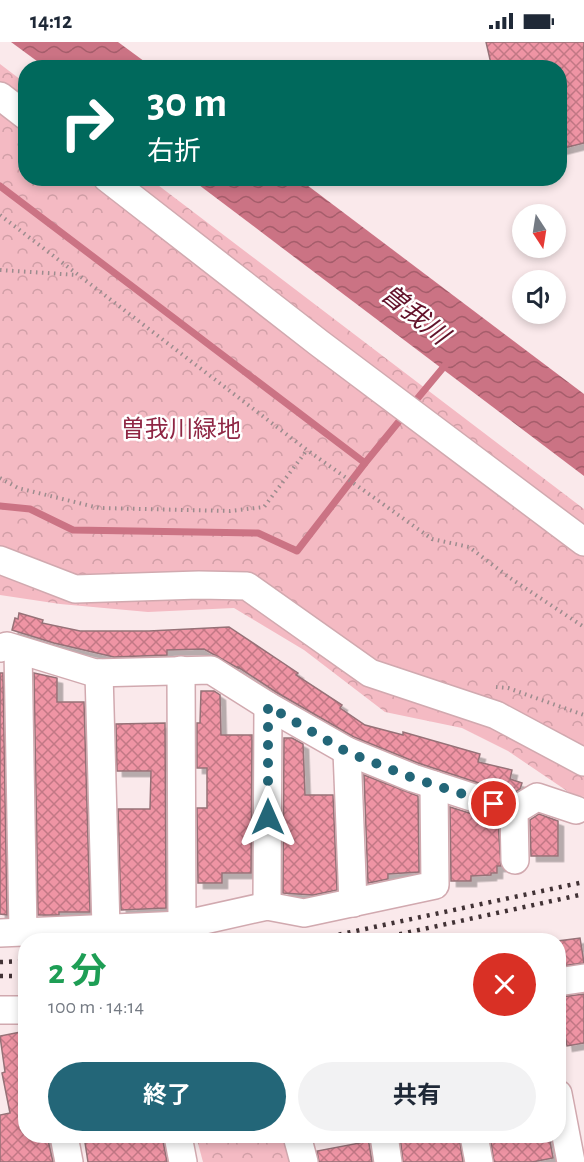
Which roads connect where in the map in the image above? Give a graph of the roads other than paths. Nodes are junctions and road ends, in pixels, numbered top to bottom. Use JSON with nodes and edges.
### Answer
{"nodes":[{"id":1,"x":0,"y":96,"type":"edge"},
{"id":2,"x":18,"y":110,"type":"edge"},
{"id":3,"x":117,"y":186,"type":"edge"},
{"id":4,"x":584,"y":542,"type":"edge"},
{"id":5,"x":0,"y":560,"type":"edge"},
{"id":6,"x":9,"y":649,"type":"edge"},
{"id":7,"x":181,"y":670,"type":"junction"},
{"id":8,"x":99,"y":673,"type":"junction"},
{"id":9,"x":268,"y":706,"type":"junction"},
{"id":10,"x":347,"y":752,"type":"junction"},
{"id":11,"x":584,"y":762,"type":"edge"},
{"id":12,"x":434,"y":785,"type":"junction"},
{"id":13,"x":576,"y":810,"type":"dead end"},
{"id":14,"x":514,"y":811,"type":"junction"},
{"id":15,"x":515,"y":860,"type":"dead end"},
{"id":16,"x":353,"y":903,"type":"junction"},
{"id":17,"x":267,"y":906,"type":"junction"},
{"id":18,"x":182,"y":925,"type":"junction"},
{"id":19,"x":106,"y":928,"type":"junction"},
{"id":20,"x":12,"y":933,"type":"edge"},
{"id":21,"x":584,"y":978,"type":"edge"},
{"id":22,"x":566,"y":981,"type":"edge"},
{"id":23,"x":0,"y":1010,"type":"edge"},
{"id":24,"x":18,"y":1010,"type":"edge"},
{"id":25,"x":566,"y":1133,"type":"edge"},
{"id":26,"x":65,"y":1143,"type":"edge"},
{"id":27,"x":179,"y":1143,"type":"edge"},
{"id":28,"x":299,"y":1143,"type":"edge"},
{"id":29,"x":385,"y":1143,"type":"edge"},
{"id":30,"x":475,"y":1143,"type":"edge"},
{"id":31,"x":584,"y":1156,"type":"edge"},
{"id":32,"x":69,"y":1162,"type":"edge"},
{"id":33,"x":183,"y":1162,"type":"edge"},
{"id":34,"x":304,"y":1162,"type":"edge"},
{"id":35,"x":388,"y":1162,"type":"edge"},
{"id":36,"x":479,"y":1162,"type":"edge"},
{"id":37,"x":572,"y":1162,"type":"edge"}],
"edges":[{"from":1,"to":2,"type":"street"},
{"from":3,"to":4,"type":"street"},
{"from":5,"to":11,"type":"street"},
{"from":6,"to":8,"type":"street"},
{"from":6,"to":20,"type":"street"},
{"from":7,"to":8,"type":"street"},
{"from":7,"to":9,"type":"street"},
{"from":7,"to":18,"type":"street"},
{"from":8,"to":19,"type":"street"},
{"from":9,"to":10,"type":"street"},
{"from":9,"to":17,"type":"street"},
{"from":10,"to":12,"type":"street"},
{"from":10,"to":16,"type":"street"},
{"from":12,"to":14,"type":"street"},
{"from":12,"to":16,"type":"street"},
{"from":13,"to":14,"type":"street"},
{"from":14,"to":15,"type":"street"},
{"from":16,"to":17,"type":"street"},
{"from":17,"to":18,"type":"street"},
{"from":18,"to":19,"type":"street"},
{"from":19,"to":20,"type":"street"},
{"from":21,"to":22,"type":"street"},
{"from":23,"to":24,"type":"street"},
{"from":25,"to":37,"type":"street"},
{"from":26,"to":32,"type":"street"},
{"from":27,"to":33,"type":"street"},
{"from":28,"to":34,"type":"street"},
{"from":29,"to":35,"type":"street"},
{"from":30,"to":36,"type":"street"},
{"from":31,"to":37,"type":"street"}]}
